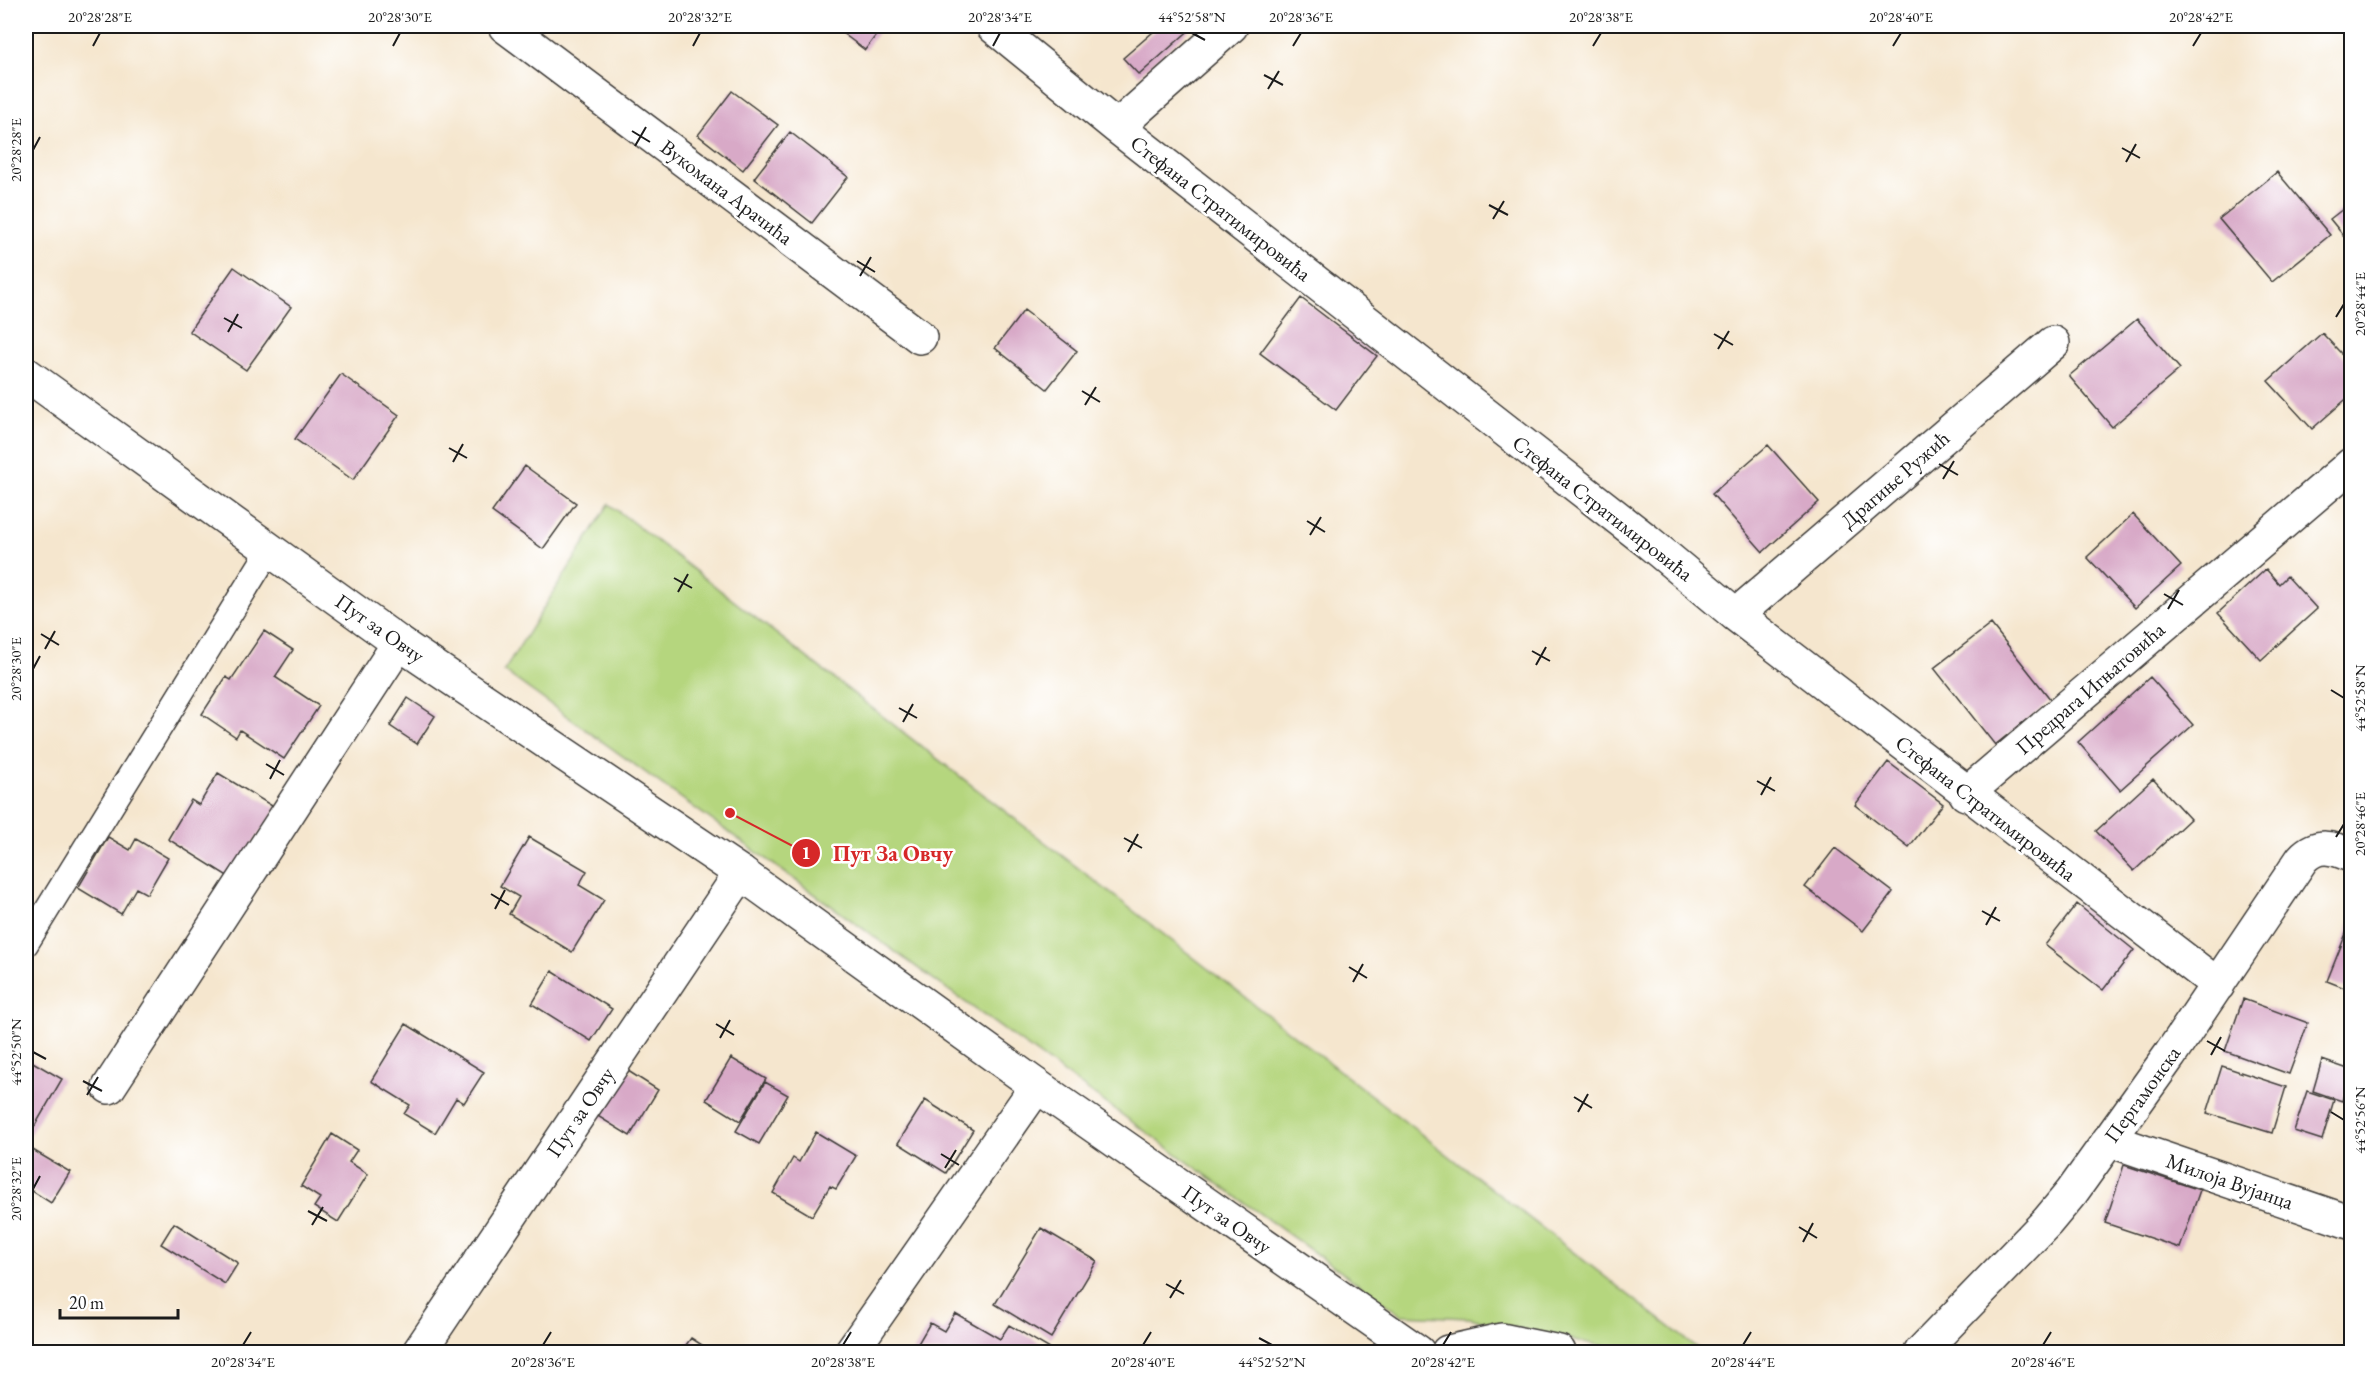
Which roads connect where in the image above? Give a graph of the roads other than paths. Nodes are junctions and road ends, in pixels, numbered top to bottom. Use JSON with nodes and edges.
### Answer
{"nodes":[{"id":1,"x":505,"y":26,"type":"edge"},
{"id":2,"x":993,"y":26,"type":"edge"},
{"id":3,"x":1231,"y":26,"type":"edge"},
{"id":4,"x":1117,"y":127,"type":"junction"},
{"id":5,"x":921,"y":337,"type":"dead end"},
{"id":6,"x":2053,"y":343,"type":"dead end"},
{"id":7,"x":26,"y":374,"type":"edge"},
{"id":8,"x":2352,"y":464,"type":"edge"},
{"id":9,"x":270,"y":549,"type":"junction"},
{"id":10,"x":1736,"y":615,"type":"junction"},
{"id":11,"x":399,"y":643,"type":"junction"},
{"id":12,"x":1966,"y":794,"type":"junction"},
{"id":13,"x":2352,"y":856,"type":"edge"},
{"id":14,"x":741,"y":873,"type":"junction"},
{"id":15,"x":26,"y":944,"type":"edge"},
{"id":16,"x":2218,"y":985,"type":"junction"},
{"id":17,"x":1037,"y":1086,"type":"junction"},
{"id":18,"x":109,"y":1087,"type":"dead end"},
{"id":19,"x":2109,"y":1140,"type":"junction"},
{"id":20,"x":2352,"y":1223,"type":"edge"},
{"id":21,"x":419,"y":1353,"type":"edge"},
{"id":22,"x":851,"y":1353,"type":"edge"},
{"id":23,"x":1418,"y":1353,"type":"edge"},
{"id":24,"x":1448,"y":1353,"type":"edge"},
{"id":25,"x":1559,"y":1353,"type":"edge"},
{"id":26,"x":1921,"y":1353,"type":"edge"}],
"edges":[{"from":1,"to":5,"type":"street","name":"Вукомана Арачића"},
{"from":2,"to":4,"type":"street","name":"Стефана Стратимировића"},
{"from":3,"to":4,"type":"street"},
{"from":4,"to":10,"type":"street","name":"Стефана Стратимировића"},
{"from":6,"to":10,"type":"street","name":"Драгиње Ружић"},
{"from":7,"to":9,"type":"street","name":"Пут за Овчу"},
{"from":8,"to":12,"type":"street","name":"Предрага Игњатовића"},
{"from":9,"to":11,"type":"street","name":"Пут за Овчу"},
{"from":9,"to":15,"type":"lane"},
{"from":10,"to":12,"type":"street","name":"Стефана Стратимировића"},
{"from":11,"to":14,"type":"street","name":"Пут за Овчу"},
{"from":11,"to":18,"type":"street"},
{"from":12,"to":16,"type":"street","name":"Стефана Стратимировића"},
{"from":13,"to":16,"type":"street","name":"Пергамонска"},
{"from":14,"to":17,"type":"street","name":"Пут за Овчу"},
{"from":14,"to":21,"type":"street","name":"Пут за Овчу"},
{"from":16,"to":19,"type":"street","name":"Пергамонска"},
{"from":17,"to":22,"type":"street"},
{"from":17,"to":23,"type":"street","name":"Пут за Овчу"},
{"from":19,"to":20,"type":"street","name":"Милоја Вујанца"},
{"from":19,"to":26,"type":"street","name":"Пергамонска"},
{"from":24,"to":25,"type":"street"}]}
